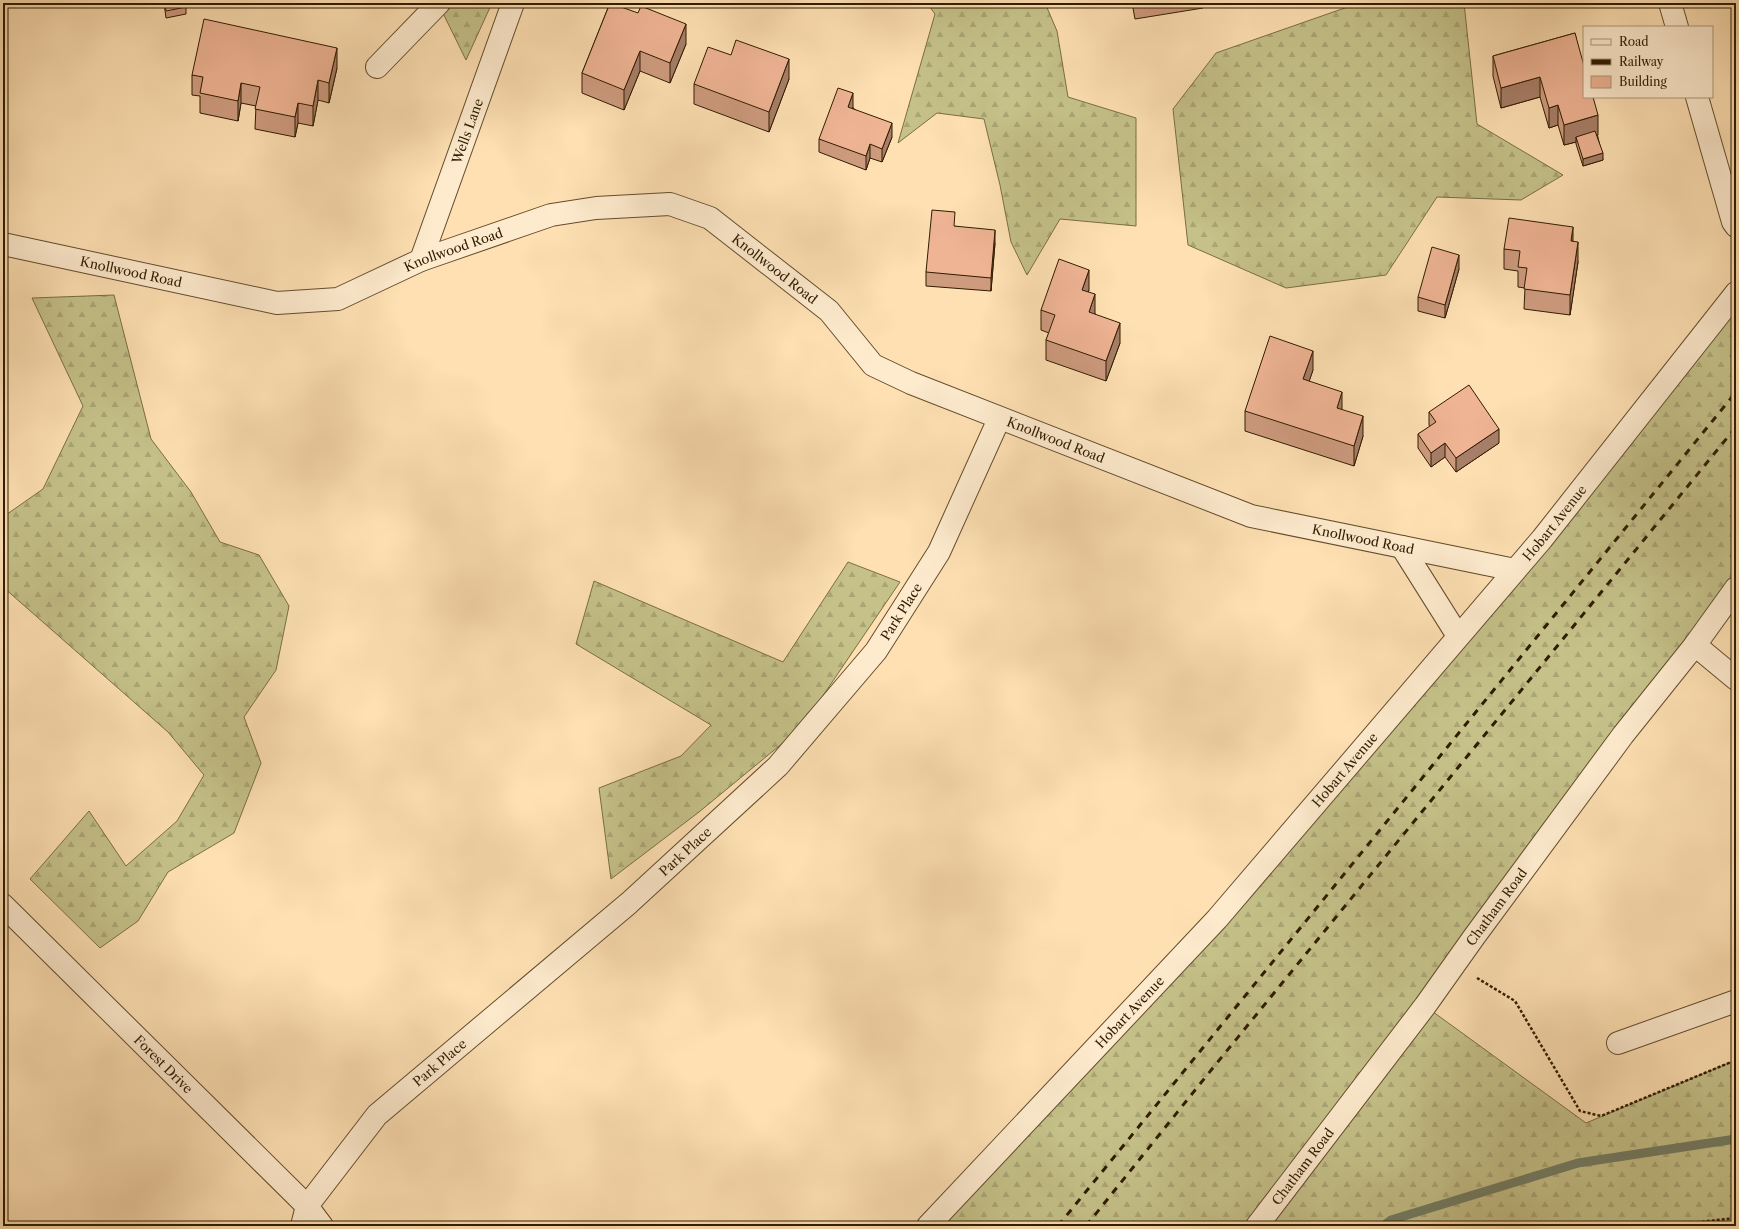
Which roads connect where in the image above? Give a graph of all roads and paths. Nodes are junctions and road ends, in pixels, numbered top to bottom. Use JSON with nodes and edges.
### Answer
{"nodes":[{"id":1,"x":439,"y":3,"type":"edge"},
{"id":2,"x":513,"y":3,"type":"edge"},
{"id":3,"x":1670,"y":3,"type":"edge"},
{"id":4,"x":1677,"y":26,"type":"edge"},
{"id":5,"x":377,"y":67,"type":"dead end"},
{"id":6,"x":1697,"y":98,"type":"edge"},
{"id":7,"x":1736,"y":226,"type":"edge"},
{"id":8,"x":3,"y":244,"type":"edge"},
{"id":9,"x":421,"y":260,"type":"junction"},
{"id":10,"x":1736,"y":293,"type":"edge"},
{"id":11,"x":999,"y":419,"type":"junction"},
{"id":12,"x":1402,"y":547,"type":"junction"},
{"id":13,"x":1515,"y":570,"type":"junction"},
{"id":14,"x":1736,"y":588,"type":"edge"},
{"id":15,"x":1458,"y":636,"type":"junction"},
{"id":16,"x":1695,"y":645,"type":"junction"},
{"id":17,"x":1736,"y":679,"type":"edge"},
{"id":18,"x":3,"y":905,"type":"edge"},
{"id":19,"x":1474,"y":975,"type":"dead end"},
{"id":20,"x":1736,"y":1001,"type":"edge"},
{"id":21,"x":1618,"y":1043,"type":"dead end"},
{"id":22,"x":1736,"y":1060,"type":"edge"},
{"id":23,"x":304,"y":1216,"type":"edge"},
{"id":24,"x":1736,"y":1218,"type":"edge"},
{"id":25,"x":322,"y":1226,"type":"edge"},
{"id":26,"x":928,"y":1226,"type":"edge"},
{"id":27,"x":1257,"y":1226,"type":"edge"},
{"id":28,"x":1662,"y":1226,"type":"edge"}],
"edges":[{"from":1,"to":5,"type":"street"},
{"from":2,"to":9,"type":"street","name":"Wells Lane"},
{"from":3,"to":4,"type":"street"},
{"from":6,"to":7,"type":"street"},
{"from":8,"to":9,"type":"street","name":"Knollwood Road"},
{"from":9,"to":11,"type":"street","name":"Knollwood Road"},
{"from":10,"to":13,"type":"street","name":"Hobart Avenue"},
{"from":11,"to":12,"type":"street","name":"Knollwood Road"},
{"from":11,"to":23,"type":"street","name":"Park Place"},
{"from":12,"to":13,"type":"street","name":"Knollwood Road"},
{"from":12,"to":15,"type":"street"},
{"from":13,"to":15,"type":"street","name":"Hobart Avenue"},
{"from":14,"to":16,"type":"street","name":"Chatham Road"},
{"from":15,"to":26,"type":"street","name":"Hobart Avenue"},
{"from":16,"to":17,"type":"street"},
{"from":16,"to":27,"type":"street","name":"Chatham Road"},
{"from":18,"to":23,"type":"street","name":"Forest Drive"},
{"from":19,"to":22,"type":"path"},
{"from":20,"to":21,"type":"street"},
{"from":23,"to":25,"type":"street","name":"Forest Drive"},
{"from":24,"to":28,"type":"path"}]}
